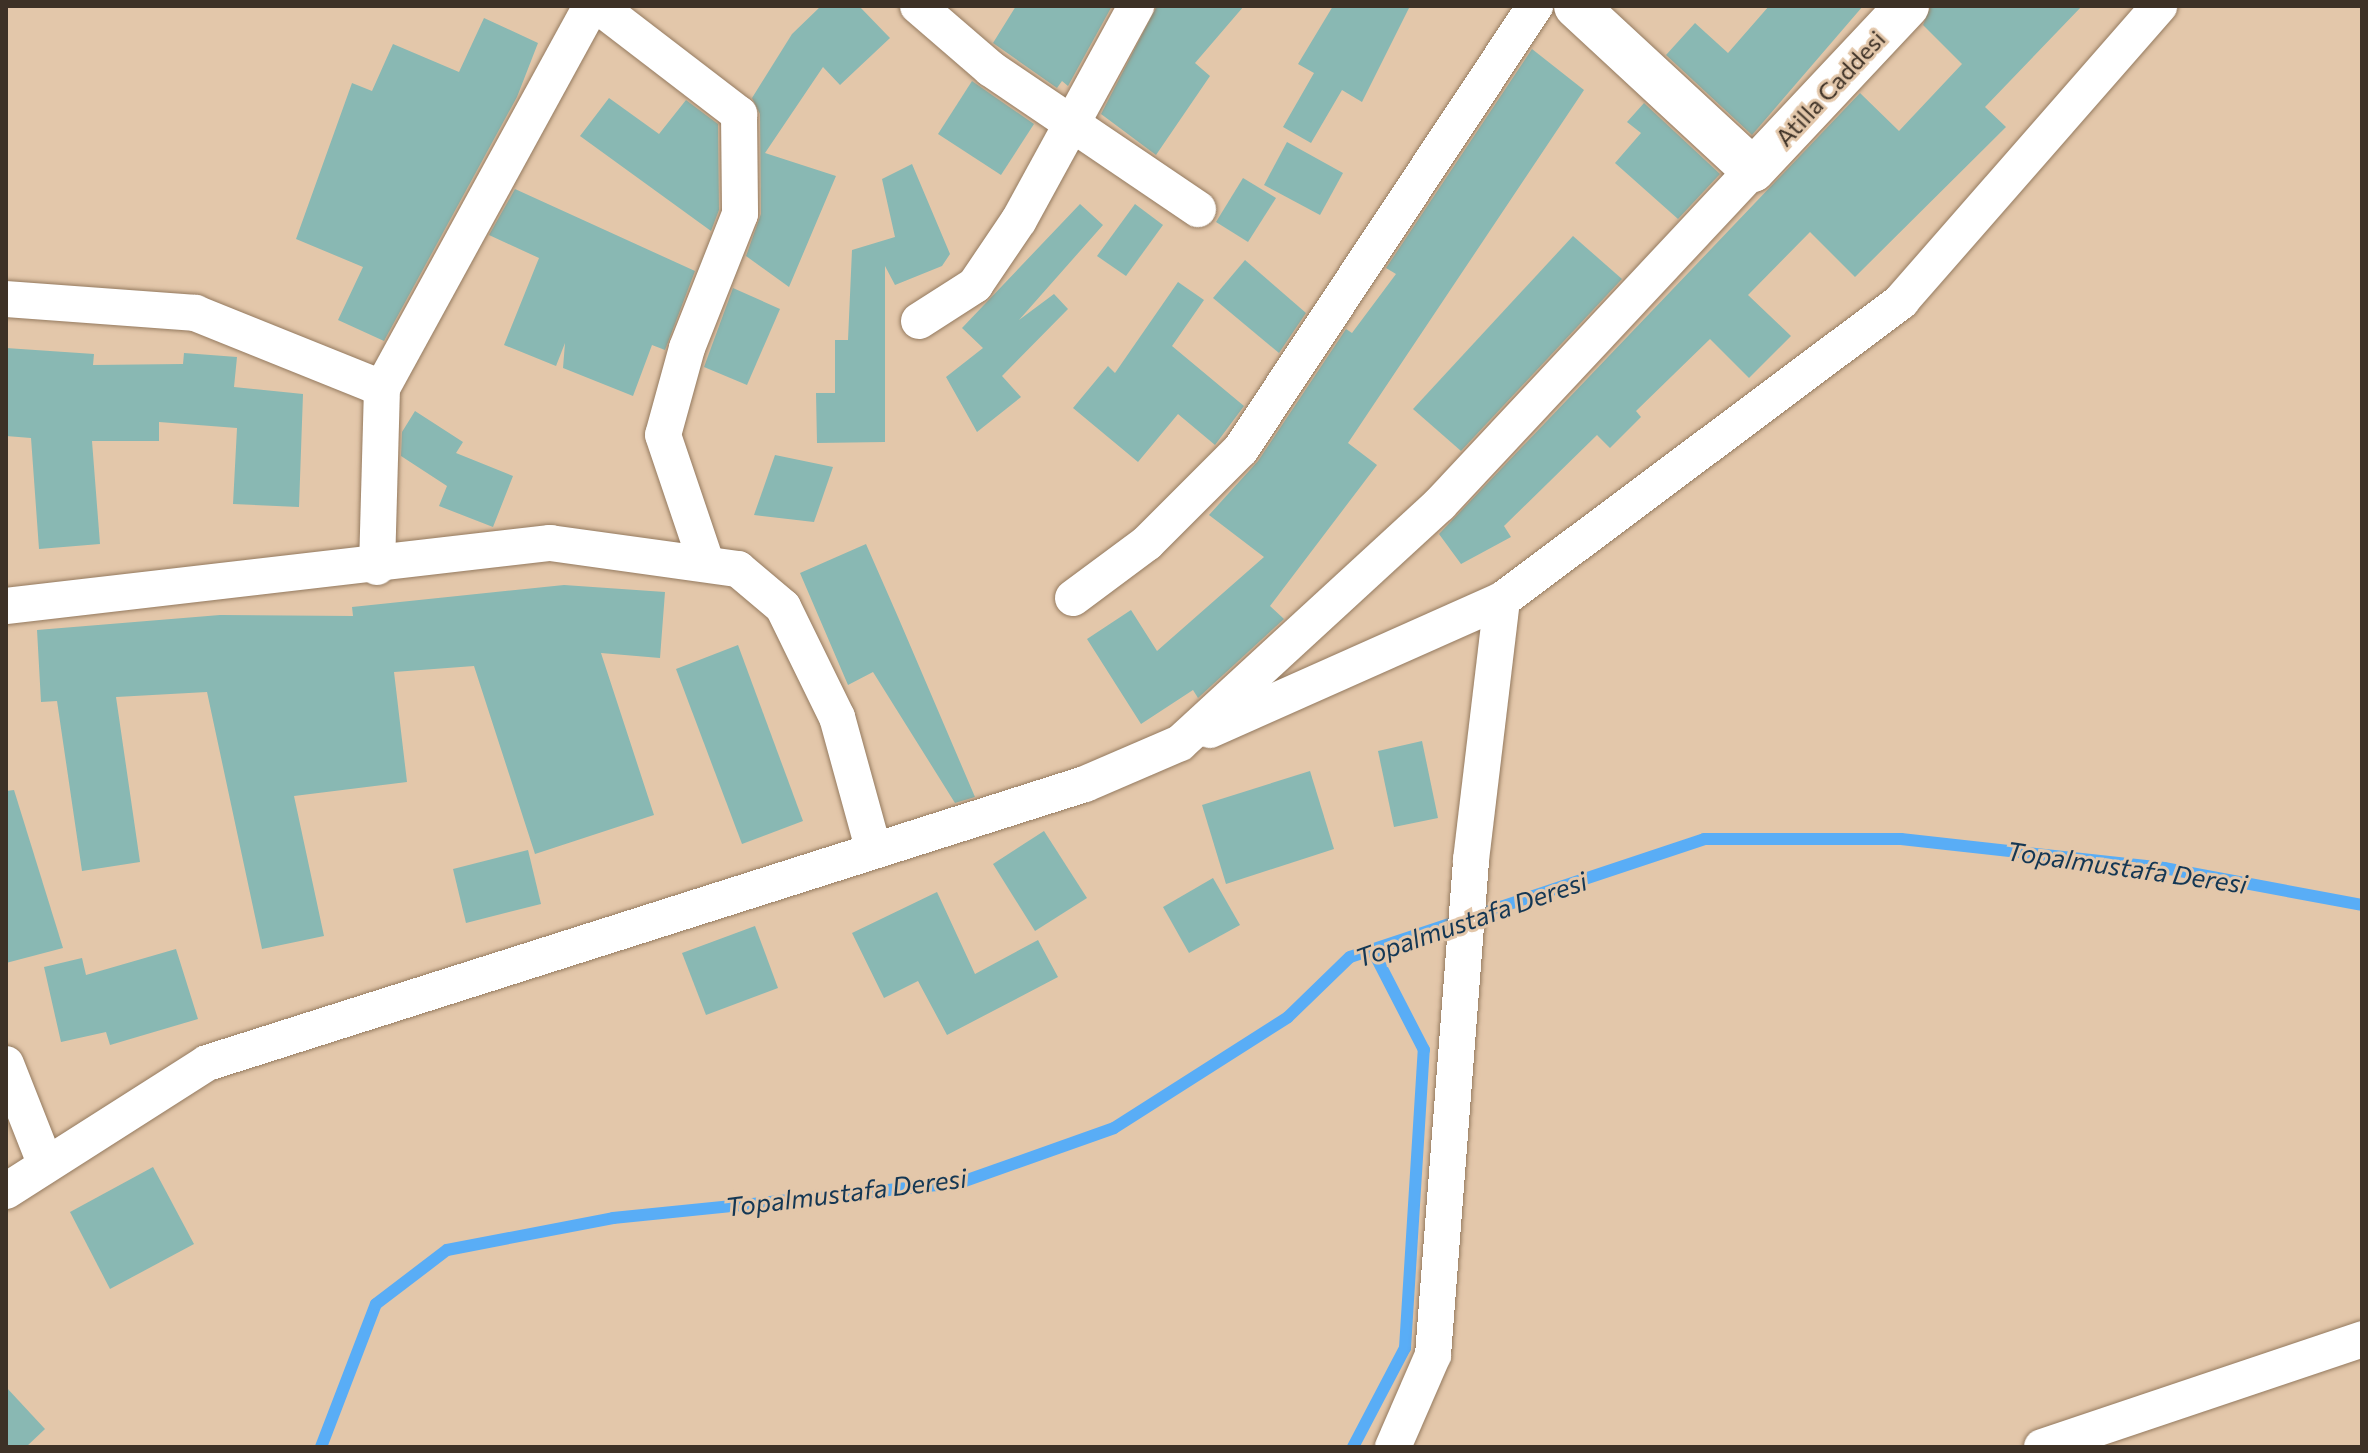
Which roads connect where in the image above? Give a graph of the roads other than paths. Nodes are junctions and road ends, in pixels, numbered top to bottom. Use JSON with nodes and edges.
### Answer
{"nodes":[{"id":1,"x":591,"y":6,"type":"edge"},
{"id":2,"x":598,"y":6,"type":"edge"},
{"id":3,"x":918,"y":6,"type":"edge"},
{"id":4,"x":1136,"y":6,"type":"edge"},
{"id":5,"x":1535,"y":6,"type":"edge"},
{"id":6,"x":1576,"y":6,"type":"edge"},
{"id":7,"x":1907,"y":6,"type":"edge"},
{"id":8,"x":2159,"y":6,"type":"edge"},
{"id":9,"x":1073,"y":121,"type":"junction"},
{"id":10,"x":1753,"y":170,"type":"junction"},
{"id":11,"x":1198,"y":209,"type":"dead end"},
{"id":12,"x":6,"y":299,"type":"edge"},
{"id":13,"x":919,"y":321,"type":"dead end"},
{"id":14,"x":382,"y":388,"type":"junction"},
{"id":15,"x":706,"y":562,"type":"junction"},
{"id":16,"x":377,"y":567,"type":"junction"},
{"id":17,"x":1073,"y":598,"type":"dead end"},
{"id":18,"x":1502,"y":600,"type":"junction"},
{"id":19,"x":6,"y":606,"type":"edge"},
{"id":20,"x":1180,"y":743,"type":"junction"},
{"id":21,"x":873,"y":848,"type":"junction"},
{"id":22,"x":6,"y":1064,"type":"edge"},
{"id":23,"x":45,"y":1163,"type":"junction"},
{"id":24,"x":6,"y":1191,"type":"edge"},
{"id":25,"x":2362,"y":1339,"type":"edge"},
{"id":26,"x":1393,"y":1447,"type":"edge"},
{"id":27,"x":2042,"y":1447,"type":"edge"}],
"edges":[{"from":1,"to":14,"type":"street"},
{"from":2,"to":15,"type":"street"},
{"from":3,"to":9,"type":"street"},
{"from":4,"to":9,"type":"street"},
{"from":5,"to":17,"type":"street"},
{"from":6,"to":10,"type":"street"},
{"from":7,"to":10,"type":"street","name":"Atilla Caddesi"},
{"from":8,"to":18,"type":"street"},
{"from":9,"to":11,"type":"street"},
{"from":9,"to":13,"type":"street"},
{"from":10,"to":20,"type":"street"},
{"from":12,"to":14,"type":"street"},
{"from":14,"to":16,"type":"street"},
{"from":15,"to":16,"type":"street"},
{"from":15,"to":21,"type":"street"},
{"from":16,"to":19,"type":"street"},
{"from":18,"to":20,"type":"street"},
{"from":18,"to":26,"type":"street"},
{"from":20,"to":21,"type":"street"},
{"from":21,"to":23,"type":"street"},
{"from":22,"to":23,"type":"street"},
{"from":23,"to":24,"type":"street"},
{"from":25,"to":27,"type":"street"}]}
